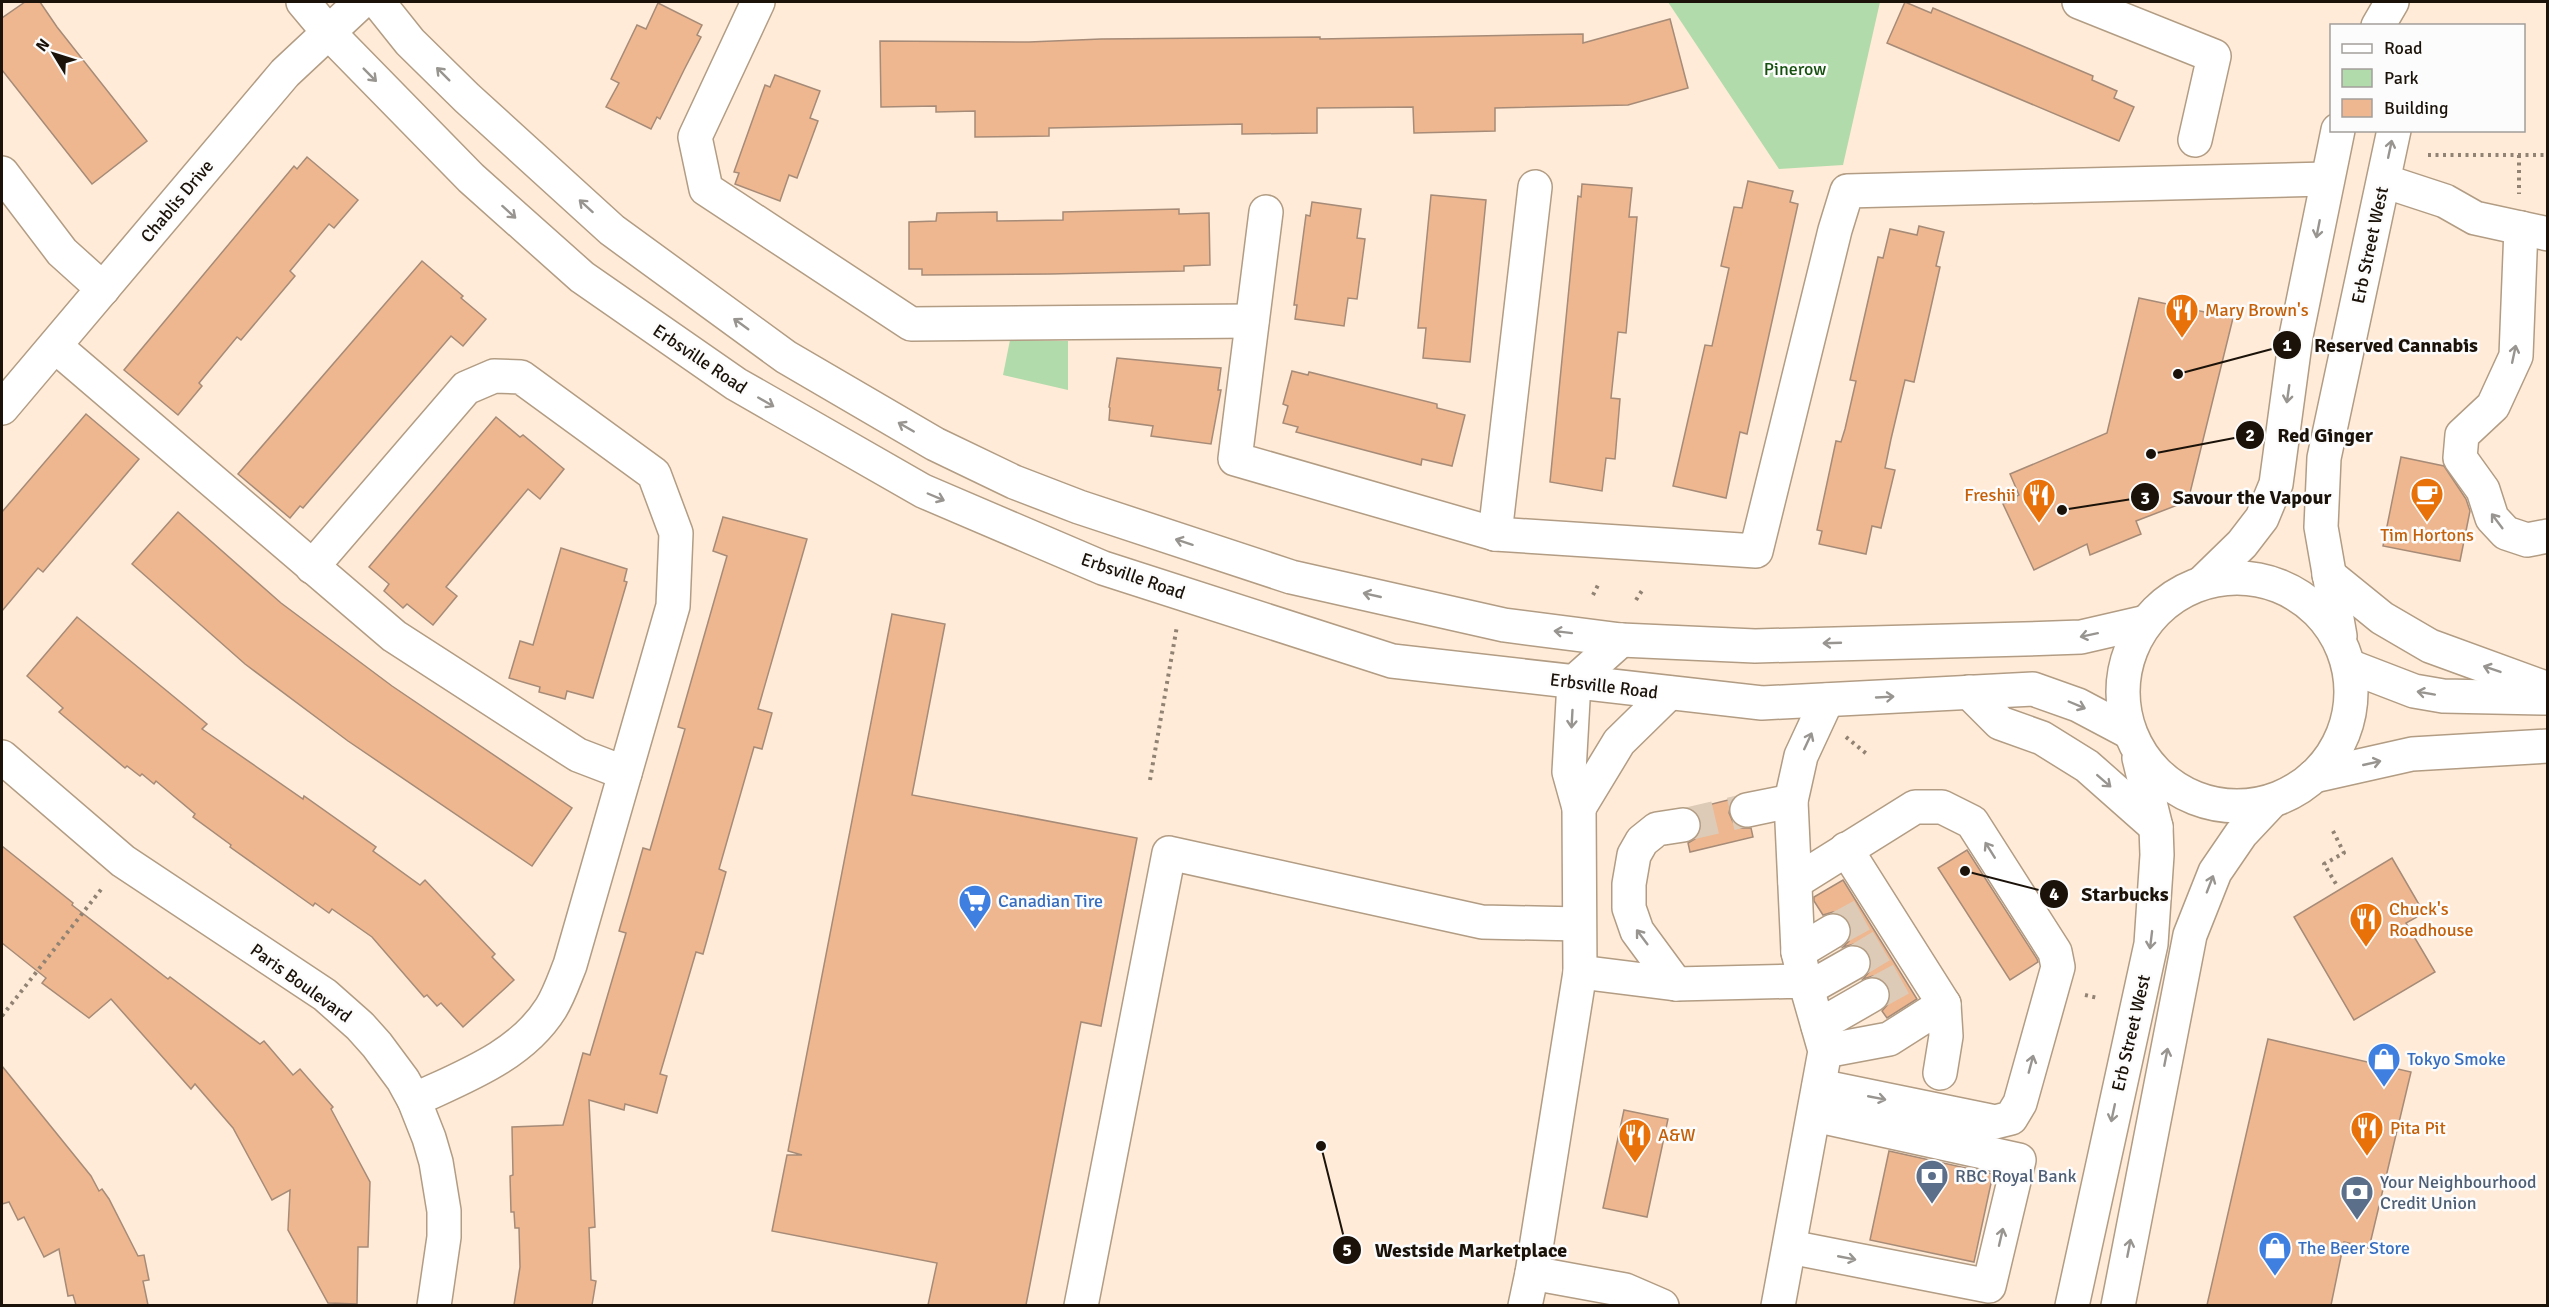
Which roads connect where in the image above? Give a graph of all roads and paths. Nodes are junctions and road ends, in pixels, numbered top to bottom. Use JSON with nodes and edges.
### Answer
{"nodes":[{"id":1,"x":303,"y":2,"type":"edge"},
{"id":2,"x":361,"y":2,"type":"edge"},
{"id":3,"x":378,"y":2,"type":"edge"},
{"id":4,"x":758,"y":2,"type":"edge"},
{"id":5,"x":2079,"y":2,"type":"edge"},
{"id":6,"x":2394,"y":2,"type":"edge"},
{"id":7,"x":2379,"y":24,"type":"edge"},
{"id":8,"x":2399,"y":24,"type":"edge"},
{"id":9,"x":329,"y":33,"type":"junction"},
{"id":10,"x":2338,"y":132,"type":"edge"},
{"id":11,"x":2394,"y":132,"type":"edge"},
{"id":12,"x":2195,"y":140,"type":"dead end"},
{"id":13,"x":2428,"y":155,"type":"dead end"},
{"id":14,"x":2547,"y":155,"type":"edge"},
{"id":15,"x":2519,"y":156,"type":"junction"},
{"id":16,"x":2,"y":173,"type":"edge"},
{"id":17,"x":2327,"y":179,"type":"junction"},
{"id":18,"x":2384,"y":181,"type":"junction"},
{"id":19,"x":1535,"y":187,"type":"dead end"},
{"id":20,"x":1266,"y":212,"type":"dead end"},
{"id":21,"x":2529,"y":219,"type":"edge"},
{"id":22,"x":103,"y":289,"type":"junction"},
{"id":23,"x":1252,"y":321,"type":"junction"},
{"id":24,"x":55,"y":346,"type":"junction"},
{"id":25,"x":2,"y":408,"type":"edge"},
{"id":26,"x":1494,"y":534,"type":"junction"},
{"id":27,"x":2547,"y":536,"type":"edge"},
{"id":28,"x":312,"y":567,"type":"junction"},
{"id":29,"x":2329,"y":575,"type":"junction"},
{"id":30,"x":2203,"y":582,"type":"junction"},
{"id":31,"x":1598,"y":585,"type":"dead end"},
{"id":32,"x":1643,"y":589,"type":"dead end"},
{"id":33,"x":1593,"y":596,"type":"dead end"},
{"id":34,"x":1636,"y":600,"type":"dead end"},
{"id":35,"x":2146,"y":622,"type":"junction"},
{"id":36,"x":1178,"y":623,"type":"dead end"},
{"id":37,"x":1621,"y":640,"type":"junction"},
{"id":38,"x":2345,"y":655,"type":"junction"},
{"id":39,"x":1574,"y":682,"type":"junction"},
{"id":40,"x":2547,"y":689,"type":"edge"},
{"id":41,"x":1969,"y":692,"type":"junction"},
{"id":42,"x":1669,"y":693,"type":"junction"},
{"id":43,"x":2547,"y":698,"type":"edge"},
{"id":44,"x":1827,"y":700,"type":"junction"},
{"id":45,"x":2134,"y":745,"type":"junction"},
{"id":46,"x":2547,"y":746,"type":"edge"},
{"id":47,"x":2,"y":757,"type":"edge"},
{"id":48,"x":625,"y":773,"type":"junction"},
{"id":49,"x":2314,"y":776,"type":"junction"},
{"id":50,"x":1149,"y":780,"type":"dead end"},
{"id":51,"x":1792,"y":793,"type":"junction"},
{"id":52,"x":2272,"y":801,"type":"junction"},
{"id":53,"x":1579,"y":808,"type":"junction"},
{"id":54,"x":1747,"y":810,"type":"tunnel mouth"},
{"id":55,"x":1683,"y":825,"type":"tunnel mouth"},
{"id":56,"x":2156,"y":827,"type":"junction"},
{"id":57,"x":2333,"y":831,"type":"dead end"},
{"id":58,"x":1846,"y":849,"type":"junction"},
{"id":59,"x":123,"y":861,"type":"junction"},
{"id":60,"x":1795,"y":882,"type":"junction"},
{"id":61,"x":2336,"y":884,"type":"dead end"},
{"id":62,"x":1579,"y":924,"type":"junction"},
{"id":63,"x":1833,"y":931,"type":"tunnel mouth"},
{"id":64,"x":1853,"y":963,"type":"tunnel mouth"},
{"id":65,"x":1580,"y":972,"type":"junction"},
{"id":66,"x":1803,"y":974,"type":"junction"},
{"id":67,"x":1676,"y":984,"type":"junction"},
{"id":68,"x":1872,"y":995,"type":"tunnel mouth"},
{"id":69,"x":1944,"y":1004,"type":"junction"},
{"id":70,"x":2,"y":1016,"type":"edge"},
{"id":71,"x":1822,"y":1038,"type":"junction"},
{"id":72,"x":1940,"y":1073,"type":"dead end"},
{"id":73,"x":414,"y":1100,"type":"junction"},
{"id":74,"x":1816,"y":1101,"type":"junction"},
{"id":75,"x":1790,"y":1247,"type":"junction"},
{"id":76,"x":1532,"y":1273,"type":"junction"},
{"id":77,"x":434,"y":1305,"type":"edge"},
{"id":78,"x":1081,"y":1305,"type":"edge"},
{"id":79,"x":1525,"y":1305,"type":"edge"},
{"id":80,"x":1662,"y":1305,"type":"edge"},
{"id":81,"x":1778,"y":1305,"type":"edge"},
{"id":82,"x":2072,"y":1305,"type":"edge"},
{"id":83,"x":2118,"y":1305,"type":"edge"}],
"edges":[{"from":1,"to":9,"type":"main road","name":"Erbsville Road"},
{"from":2,"to":9,"type":"main road","name":"Chablis Drive"},
{"from":37,"to":3,"type":"main road","one_way":true},
{"from":4,"to":23,"type":"main road"},
{"from":5,"to":12,"type":"main road"},
{"from":6,"to":7,"type":"main road"},
{"from":6,"to":8,"type":"main road"},
{"from":9,"to":22,"type":"main road","name":"Chablis Drive"},
{"from":9,"to":39,"type":"main road","name":"Erbsville Road","one_way":true},
{"from":10,"to":17,"type":"main road"},
{"from":18,"to":11,"type":"main road","name":"Erb Street West","one_way":true},
{"from":13,"to":15,"type":"path"},
{"from":14,"to":15,"type":"path"},
{"from":15,"to":21,"type":"path"},
{"from":16,"to":22,"type":"main road"},
{"from":17,"to":26,"type":"main road"},
{"from":17,"to":30,"type":"main road","one_way":true},
{"from":18,"to":21,"type":"main road"},
{"from":18,"to":29,"type":"main road","name":"Erb Street West"},
{"from":19,"to":26,"type":"main road"},
{"from":20,"to":23,"type":"main road"},
{"from":27,"to":21,"type":"main road","one_way":true},
{"from":22,"to":24,"type":"main road","name":"Chablis Drive"},
{"from":23,"to":26,"type":"main road"},
{"from":24,"to":25,"type":"main road","name":"Chablis Drive"},
{"from":24,"to":28,"type":"main road"},
{"from":28,"to":48,"type":"main road"},
{"from":28,"to":48,"type":"main road"},
{"from":29,"to":38,"type":"main road","name":"Erb Street West"},
{"from":40,"to":29,"type":"main road","one_way":true},
{"from":30,"to":35,"type":"main road"},
{"from":30,"to":38,"type":"main road"},
{"from":31,"to":33,"type":"path"},
{"from":32,"to":34,"type":"path"},
{"from":35,"to":37,"type":"main road","one_way":true},
{"from":35,"to":45,"type":"main road","name":"Erb Street West"},
{"from":36,"to":50,"type":"path"},
{"from":37,"to":39,"type":"main road"},
{"from":43,"to":38,"type":"main road","one_way":true},
{"from":38,"to":49,"type":"main road","name":"Erb Street West"},
{"from":39,"to":42,"type":"main road","name":"Erbsville Road"},
{"from":39,"to":53,"type":"main road","one_way":true},
{"from":44,"to":41,"type":"main road","name":"Erbsville Road","one_way":true},
{"from":41,"to":45,"type":"main road","name":"Erbsville Road","one_way":true},
{"from":41,"to":56,"type":"main road","one_way":true},
{"from":42,"to":44,"type":"main road","name":"Erbsville Road"},
{"from":42,"to":53,"type":"main road"},
{"from":51,"to":44,"type":"main road","one_way":true},
{"from":45,"to":52,"type":"main road","name":"Erbsville Road"},
{"from":45,"to":56,"type":"main road","name":"Erb Street West"},
{"from":49,"to":46,"type":"main road","one_way":true},
{"from":47,"to":59,"type":"main road","name":"Paris Boulevard"},
{"from":48,"to":73,"type":"main road"},
{"from":49,"to":52,"type":"main road"},
{"from":51,"to":54,"type":"main road"},
{"from":51,"to":60,"type":"main road"},
{"from":83,"to":52,"type":"main road","name":"Erb Street West","one_way":true},
{"from":53,"to":62,"type":"main road"},
{"from":67,"to":55,"type":"main road","one_way":true},
{"from":56,"to":82,"type":"main road","name":"Erb Street West","one_way":true},
{"from":57,"to":61,"type":"path"},
{"from":58,"to":60,"type":"main road"},
{"from":58,"to":69,"type":"main road"},
{"from":74,"to":58,"type":"main road","one_way":true},
{"from":59,"to":70,"type":"path"},
{"from":59,"to":73,"type":"main road","name":"Paris Boulevard"},
{"from":60,"to":66,"type":"main road"},
{"from":62,"to":65,"type":"main road"},
{"from":62,"to":78,"type":"main road"},
{"from":63,"to":66,"type":"main road"},
{"from":64,"to":66,"type":"main road"},
{"from":65,"to":67,"type":"main road"},
{"from":65,"to":76,"type":"main road"},
{"from":66,"to":67,"type":"main road"},
{"from":66,"to":71,"type":"main road"},
{"from":68,"to":71,"type":"main road"},
{"from":69,"to":71,"type":"main road"},
{"from":69,"to":72,"type":"main road"},
{"from":71,"to":74,"type":"main road"},
{"from":73,"to":77,"type":"main road","name":"Paris Boulevard"},
{"from":74,"to":75,"type":"main road"},
{"from":75,"to":74,"type":"main road","one_way":true},
{"from":75,"to":81,"type":"main road"},
{"from":76,"to":79,"type":"main road"},
{"from":76,"to":80,"type":"main road"}]}
